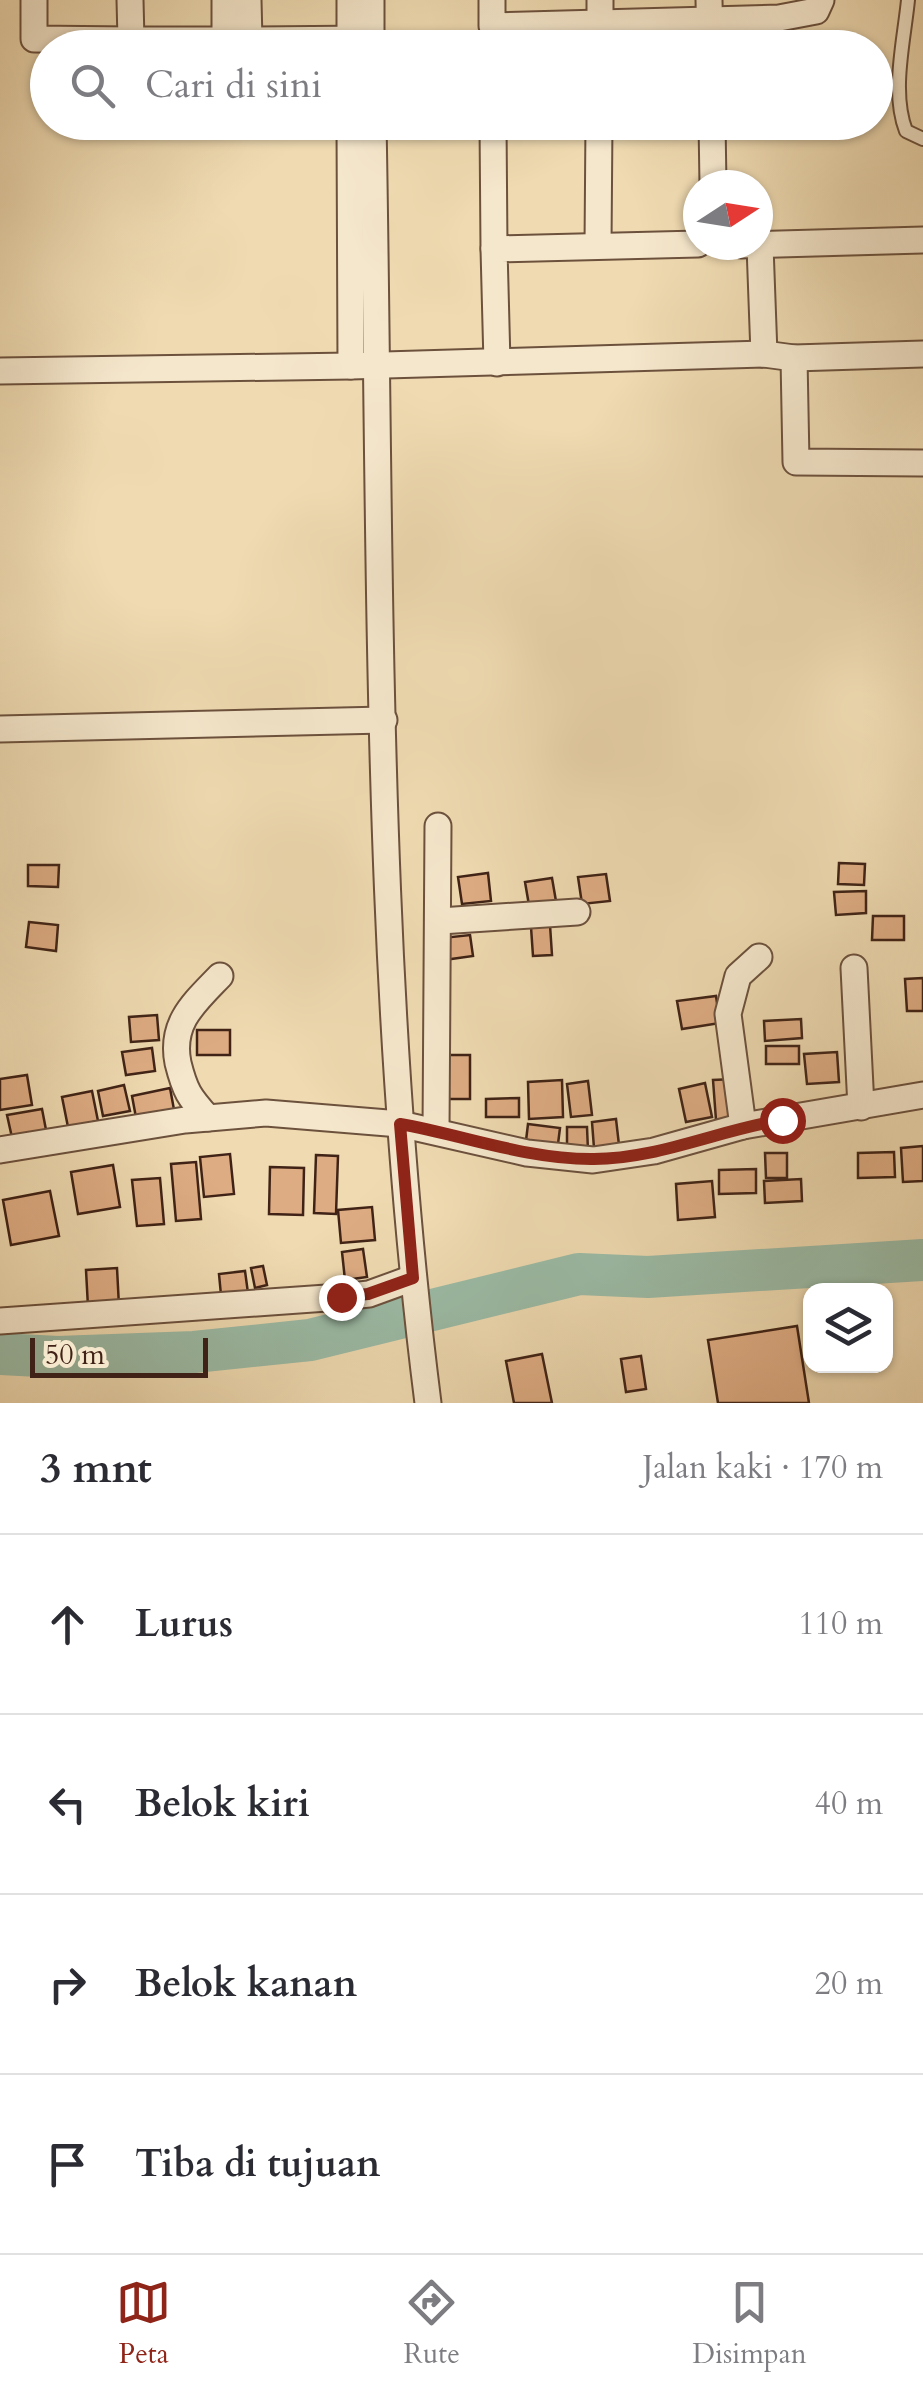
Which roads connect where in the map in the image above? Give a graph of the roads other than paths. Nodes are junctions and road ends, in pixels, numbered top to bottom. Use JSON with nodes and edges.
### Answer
{"nodes":[{"id":1,"x":34,"y":0,"type":"edge"},
{"id":2,"x":130,"y":0,"type":"edge"},
{"id":3,"x":225,"y":0,"type":"edge"},
{"id":4,"x":248,"y":0,"type":"edge"},
{"id":5,"x":350,"y":0,"type":"edge"},
{"id":6,"x":372,"y":0,"type":"edge"},
{"id":7,"x":492,"y":0,"type":"edge"},
{"id":8,"x":820,"y":0,"type":"edge"},
{"id":9,"x":908,"y":0,"type":"edge"},
{"id":10,"x":600,"y":10,"type":"edge"},
{"id":11,"x":709,"y":10,"type":"edge"},
{"id":12,"x":34,"y":30,"type":"edge"},
{"id":13,"x":131,"y":30,"type":"edge"},
{"id":14,"x":225,"y":30,"type":"edge"},
{"id":15,"x":248,"y":30,"type":"edge"},
{"id":16,"x":358,"y":30,"type":"edge"},
{"id":17,"x":364,"y":30,"type":"edge"},
{"id":18,"x":492,"y":30,"type":"edge"},
{"id":19,"x":520,"y":30,"type":"edge"},
{"id":20,"x":923,"y":139,"type":"edge"},
{"id":21,"x":350,"y":140,"type":"edge"},
{"id":22,"x":373,"y":140,"type":"edge"},
{"id":23,"x":493,"y":140,"type":"edge"},
{"id":24,"x":599,"y":140,"type":"edge"},
{"id":25,"x":712,"y":140,"type":"edge"},
{"id":26,"x":713,"y":170,"type":"edge"},
{"id":27,"x":923,"y":240,"type":"edge"},
{"id":28,"x":598,"y":244,"type":"junction"},
{"id":29,"x":683,"y":244,"type":"edge"},
{"id":30,"x":773,"y":245,"type":"edge"},
{"id":31,"x":494,"y":249,"type":"junction"},
{"id":32,"x":753,"y":260,"type":"edge"},
{"id":33,"x":764,"y":354,"type":"junction"},
{"id":34,"x":923,"y":354,"type":"edge"},
{"id":35,"x":794,"y":358,"type":"junction"},
{"id":36,"x":497,"y":364,"type":"junction"},
{"id":37,"x":377,"y":365,"type":"junction"},
{"id":38,"x":350,"y":366,"type":"junction"},
{"id":39,"x":0,"y":372,"type":"edge"},
{"id":40,"x":923,"y":463,"type":"edge"},
{"id":41,"x":384,"y":720,"type":"junction"},
{"id":42,"x":0,"y":728,"type":"edge"},
{"id":43,"x":438,"y":826,"type":"dead end"},
{"id":44,"x":577,"y":912,"type":"dead end"},
{"id":45,"x":440,"y":922,"type":"junction"},
{"id":46,"x":759,"y":958,"type":"dead end"},
{"id":47,"x":854,"y":968,"type":"dead end"},
{"id":48,"x":220,"y":976,"type":"dead end"},
{"id":49,"x":923,"y":1095,"type":"edge"},
{"id":50,"x":860,"y":1107,"type":"junction"},
{"id":51,"x":208,"y":1118,"type":"junction"},
{"id":52,"x":400,"y":1124,"type":"junction"},
{"id":53,"x":743,"y":1126,"type":"junction"},
{"id":54,"x":436,"y":1131,"type":"junction"},
{"id":55,"x":0,"y":1150,"type":"edge"},
{"id":56,"x":414,"y":1283,"type":"junction"},
{"id":57,"x":0,"y":1321,"type":"edge"},
{"id":58,"x":428,"y":1403,"type":"edge"}],
"edges":[{"from":1,"to":12,"type":"street"},
{"from":2,"to":13,"type":"street"},
{"from":3,"to":14,"type":"street"},
{"from":4,"to":15,"type":"street"},
{"from":5,"to":16,"type":"street"},
{"from":6,"to":17,"type":"street"},
{"from":7,"to":18,"type":"street"},
{"from":8,"to":11,"type":"street"},
{"from":9,"to":20,"type":"lane"},
{"from":10,"to":11,"type":"street"},
{"from":10,"to":19,"type":"street"},
{"from":21,"to":38,"type":"street"},
{"from":22,"to":37,"type":"street"},
{"from":23,"to":31,"type":"street"},
{"from":24,"to":28,"type":"street"},
{"from":25,"to":26,"type":"street"},
{"from":27,"to":30,"type":"street"},
{"from":28,"to":29,"type":"street"},
{"from":28,"to":31,"type":"street"},
{"from":31,"to":36,"type":"street"},
{"from":32,"to":33,"type":"street"},
{"from":33,"to":35,"type":"street"},
{"from":33,"to":36,"type":"street"},
{"from":34,"to":35,"type":"street"},
{"from":35,"to":40,"type":"street"},
{"from":36,"to":37,"type":"street"},
{"from":37,"to":38,"type":"street"},
{"from":37,"to":41,"type":"street"},
{"from":38,"to":39,"type":"street"},
{"from":41,"to":42,"type":"street"},
{"from":41,"to":52,"type":"street"},
{"from":43,"to":45,"type":"street"},
{"from":44,"to":45,"type":"street"},
{"from":45,"to":54,"type":"street"},
{"from":46,"to":53,"type":"street"},
{"from":47,"to":50,"type":"street"},
{"from":48,"to":51,"type":"street"},
{"from":49,"to":50,"type":"street"},
{"from":50,"to":53,"type":"street"},
{"from":51,"to":52,"type":"street"},
{"from":51,"to":55,"type":"street"},
{"from":52,"to":54,"type":"street"},
{"from":52,"to":56,"type":"street"},
{"from":53,"to":54,"type":"street"},
{"from":56,"to":57,"type":"street"},
{"from":56,"to":58,"type":"street"}]}
